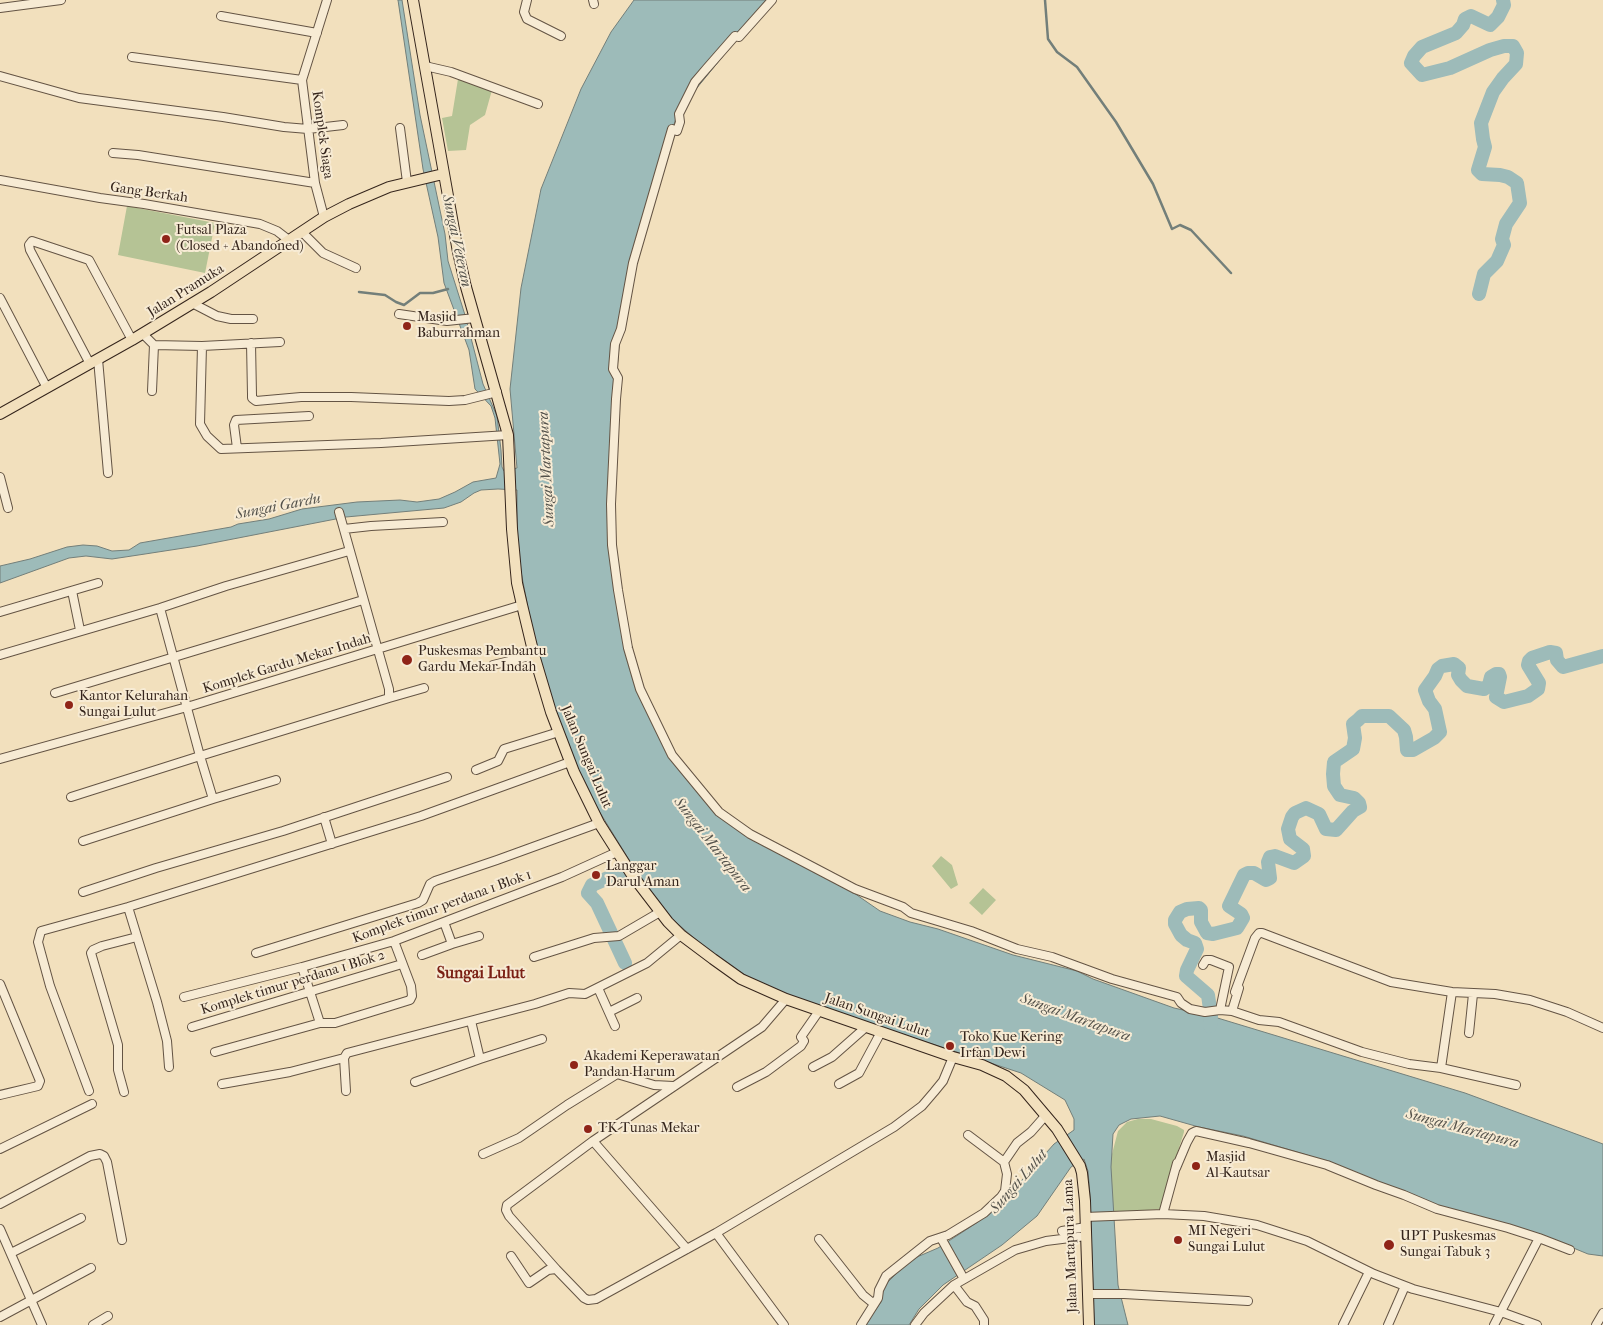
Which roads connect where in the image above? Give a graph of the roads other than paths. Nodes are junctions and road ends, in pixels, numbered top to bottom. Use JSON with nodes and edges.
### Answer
{"nodes":[{"id":1,"x":61,"y":0,"type":"edge"},
{"id":2,"x":327,"y":0,"type":"edge"},
{"id":3,"x":414,"y":0,"type":"edge"},
{"id":4,"x":526,"y":0,"type":"edge"},
{"id":5,"x":772,"y":0,"type":"edge"},
{"id":6,"x":0,"y":8,"type":"edge"},
{"id":7,"x":221,"y":16,"type":"dead end"},
{"id":8,"x":317,"y":33,"type":"junction"},
{"id":9,"x":561,"y":36,"type":"dead end"},
{"id":10,"x":132,"y":57,"type":"dead end"},
{"id":11,"x":425,"y":66,"type":"junction"},
{"id":12,"x":0,"y":76,"type":"edge"},
{"id":13,"x":302,"y":80,"type":"junction"},
{"id":14,"x":538,"y":104,"type":"dead end"},
{"id":15,"x":343,"y":125,"type":"dead end"},
{"id":16,"x":400,"y":128,"type":"dead end"},
{"id":17,"x":308,"y":129,"type":"junction"},
{"id":18,"x":113,"y":153,"type":"dead end"},
{"id":19,"x":438,"y":175,"type":"junction"},
{"id":20,"x":0,"y":180,"type":"edge"},
{"id":21,"x":406,"y":182,"type":"junction"},
{"id":22,"x":315,"y":183,"type":"junction"},
{"id":23,"x":324,"y":217,"type":"junction"},
{"id":24,"x":302,"y":232,"type":"junction"},
{"id":25,"x":290,"y":241,"type":"junction"},
{"id":26,"x":356,"y":268,"type":"dead end"},
{"id":27,"x":0,"y":298,"type":"edge"},
{"id":28,"x":192,"y":303,"type":"junction"},
{"id":29,"x":399,"y":314,"type":"dead end"},
{"id":30,"x":471,"y":318,"type":"junction"},
{"id":31,"x":253,"y":319,"type":"dead end"},
{"id":32,"x":143,"y":334,"type":"junction"},
{"id":33,"x":132,"y":340,"type":"junction"},
{"id":34,"x":280,"y":342,"type":"dead end"},
{"id":35,"x":252,"y":343,"type":"junction"},
{"id":36,"x":154,"y":345,"type":"junction"},
{"id":37,"x":202,"y":346,"type":"junction"},
{"id":38,"x":94,"y":361,"type":"junction"},
{"id":39,"x":47,"y":388,"type":"junction"},
{"id":40,"x":152,"y":391,"type":"dead end"},
{"id":41,"x":494,"y":393,"type":"junction"},
{"id":42,"x":0,"y":414,"type":"edge"},
{"id":43,"x":308,"y":416,"type":"dead end"},
{"id":44,"x":502,"y":436,"type":"junction"},
{"id":45,"x":237,"y":448,"type":"junction"},
{"id":46,"x":108,"y":473,"type":"dead end"},
{"id":47,"x":0,"y":477,"type":"edge"},
{"id":48,"x":8,"y":508,"type":"dead end"},
{"id":49,"x":340,"y":512,"type":"dead end"},
{"id":50,"x":443,"y":522,"type":"dead end"},
{"id":51,"x":344,"y":529,"type":"junction"},
{"id":52,"x":350,"y":551,"type":"junction"},
{"id":53,"x":98,"y":583,"type":"dead end"},
{"id":54,"x":72,"y":592,"type":"junction"},
{"id":55,"x":363,"y":600,"type":"junction"},
{"id":56,"x":522,"y":605,"type":"junction"},
{"id":57,"x":160,"y":608,"type":"junction"},
{"id":58,"x":0,"y":612,"type":"edge"},
{"id":59,"x":80,"y":630,"type":"junction"},
{"id":60,"x":378,"y":650,"type":"junction"},
{"id":61,"x":0,"y":655,"type":"edge"},
{"id":62,"x":534,"y":655,"type":"junction"},
{"id":63,"x":174,"y":657,"type":"junction"},
{"id":64,"x":492,"y":665,"type":"dead end"},
{"id":65,"x":424,"y":688,"type":"dead end"},
{"id":66,"x":55,"y":693,"type":"dead end"},
{"id":67,"x":389,"y":698,"type":"junction"},
{"id":68,"x":187,"y":706,"type":"junction"},
{"id":69,"x":558,"y":732,"type":"junction"},
{"id":70,"x":200,"y":756,"type":"junction"},
{"id":71,"x":0,"y":760,"type":"edge"},
{"id":72,"x":570,"y":762,"type":"junction"},
{"id":73,"x":476,"y":770,"type":"dead end"},
{"id":74,"x":447,"y":777,"type":"dead end"},
{"id":75,"x":276,"y":780,"type":"dead end"},
{"id":76,"x":71,"y":797,"type":"dead end"},
{"id":77,"x":213,"y":799,"type":"junction"},
{"id":78,"x":324,"y":817,"type":"junction"},
{"id":79,"x":599,"y":823,"type":"junction"},
{"id":80,"x":83,"y":841,"type":"dead end"},
{"id":81,"x":332,"y":844,"type":"junction"},
{"id":82,"x":617,"y":852,"type":"junction"},
{"id":83,"x":83,"y":892,"type":"dead end"},
{"id":84,"x":128,"y":907,"type":"junction"},
{"id":85,"x":660,"y":912,"type":"junction"},
{"id":86,"x":444,"y":922,"type":"junction"},
{"id":87,"x":681,"y":934,"type":"junction"},
{"id":88,"x":479,"y":936,"type":"dead end"},
{"id":89,"x":137,"y":937,"type":"junction"},
{"id":90,"x":394,"y":941,"type":"junction"},
{"id":91,"x":452,"y":944,"type":"junction"},
{"id":92,"x":256,"y":953,"type":"dead end"},
{"id":93,"x":422,"y":955,"type":"dead end"},
{"id":94,"x":534,"y":957,"type":"dead end"},
{"id":95,"x":402,"y":964,"type":"junction"},
{"id":96,"x":1203,"y":965,"type":"dead end"},
{"id":97,"x":302,"y":967,"type":"junction"},
{"id":98,"x":0,"y":984,"type":"edge"},
{"id":99,"x":1238,"y":984,"type":"junction"},
{"id":100,"x":598,"y":988,"type":"junction"},
{"id":101,"x":311,"y":992,"type":"junction"},
{"id":102,"x":1235,"y":992,"type":"dead end"},
{"id":103,"x":1452,"y":992,"type":"junction"},
{"id":104,"x":1473,"y":994,"type":"junction"},
{"id":105,"x":184,"y":997,"type":"dead end"},
{"id":106,"x":637,"y":998,"type":"dead end"},
{"id":107,"x":786,"y":999,"type":"junction"},
{"id":108,"x":819,"y":1010,"type":"junction"},
{"id":109,"x":1217,"y":1010,"type":"junction"},
{"id":110,"x":1232,"y":1011,"type":"junction"},
{"id":111,"x":608,"y":1012,"type":"junction"},
{"id":112,"x":471,"y":1021,"type":"junction"},
{"id":113,"x":320,"y":1023,"type":"junction"},
{"id":114,"x":615,"y":1026,"type":"dead end"},
{"id":115,"x":192,"y":1027,"type":"dead end"},
{"id":116,"x":866,"y":1027,"type":"junction"},
{"id":117,"x":1603,"y":1028,"type":"edge"},
{"id":118,"x":881,"y":1032,"type":"junction"},
{"id":119,"x":1469,"y":1033,"type":"dead end"},
{"id":120,"x":542,"y":1039,"type":"dead end"},
{"id":121,"x":215,"y":1052,"type":"dead end"},
{"id":122,"x":953,"y":1057,"type":"junction"},
{"id":123,"x":344,"y":1058,"type":"junction"},
{"id":124,"x":480,"y":1060,"type":"junction"},
{"id":125,"x":169,"y":1067,"type":"dead end"},
{"id":126,"x":813,"y":1067,"type":"dead end"},
{"id":127,"x":1441,"y":1068,"type":"junction"},
{"id":128,"x":415,"y":1082,"type":"dead end"},
{"id":129,"x":222,"y":1084,"type":"dead end"},
{"id":130,"x":839,"y":1084,"type":"dead end"},
{"id":131,"x":1516,"y":1085,"type":"dead end"},
{"id":132,"x":673,"y":1086,"type":"junction"},
{"id":133,"x":737,"y":1087,"type":"dead end"},
{"id":134,"x":89,"y":1091,"type":"dead end"},
{"id":135,"x":346,"y":1091,"type":"dead end"},
{"id":136,"x":124,"y":1092,"type":"dead end"},
{"id":137,"x":0,"y":1095,"type":"edge"},
{"id":138,"x":92,"y":1104,"type":"dead end"},
{"id":139,"x":1046,"y":1115,"type":"junction"},
{"id":140,"x":968,"y":1135,"type":"dead end"},
{"id":141,"x":1185,"y":1140,"type":"dead end"},
{"id":142,"x":593,"y":1141,"type":"junction"},
{"id":143,"x":0,"y":1149,"type":"edge"},
{"id":144,"x":483,"y":1154,"type":"dead end"},
{"id":145,"x":1004,"y":1162,"type":"junction"},
{"id":146,"x":1080,"y":1166,"type":"joint"},
{"id":147,"x":1176,"y":1168,"type":"junction"},
{"id":148,"x":0,"y":1204,"type":"edge"},
{"id":149,"x":1163,"y":1214,"type":"junction"},
{"id":150,"x":81,"y":1218,"type":"dead end"},
{"id":151,"x":1086,"y":1224,"type":"junction"},
{"id":152,"x":0,"y":1229,"type":"edge"},
{"id":153,"x":1062,"y":1231,"type":"dead end"},
{"id":154,"x":716,"y":1233,"type":"junction"},
{"id":155,"x":1539,"y":1238,"type":"junction"},
{"id":156,"x":819,"y":1239,"type":"dead end"},
{"id":157,"x":942,"y":1239,"type":"junction"},
{"id":158,"x":122,"y":1240,"type":"dead end"},
{"id":159,"x":686,"y":1250,"type":"junction"},
{"id":160,"x":1570,"y":1250,"type":"dead end"},
{"id":161,"x":12,"y":1253,"type":"junction"},
{"id":162,"x":511,"y":1256,"type":"dead end"},
{"id":163,"x":91,"y":1268,"type":"dead end"},
{"id":164,"x":556,"y":1269,"type":"junction"},
{"id":165,"x":1370,"y":1272,"type":"junction"},
{"id":166,"x":963,"y":1278,"type":"junction"},
{"id":167,"x":954,"y":1285,"type":"junction"},
{"id":168,"x":1405,"y":1286,"type":"junction"},
{"id":169,"x":1089,"y":1294,"type":"junction"},
{"id":170,"x":32,"y":1301,"type":"junction"},
{"id":171,"x":1248,"y":1301,"type":"dead end"},
{"id":172,"x":874,"y":1304,"type":"junction"},
{"id":173,"x":1501,"y":1312,"type":"junction"},
{"id":174,"x":1603,"y":1313,"type":"edge"},
{"id":175,"x":108,"y":1316,"type":"dead end"},
{"id":176,"x":0,"y":1317,"type":"edge"},
{"id":177,"x":42,"y":1325,"type":"edge"},
{"id":178,"x":93,"y":1325,"type":"edge"},
{"id":179,"x":784,"y":1325,"type":"edge"},
{"id":180,"x":861,"y":1325,"type":"edge"},
{"id":181,"x":915,"y":1325,"type":"edge"},
{"id":182,"x":984,"y":1325,"type":"edge"},
{"id":183,"x":1089,"y":1325,"type":"edge"},
{"id":184,"x":1343,"y":1325,"type":"edge"},
{"id":185,"x":1388,"y":1325,"type":"edge"},
{"id":186,"x":1494,"y":1325,"type":"edge"},
{"id":187,"x":1537,"y":1325,"type":"edge"},
{"id":188,"x":1596,"y":1325,"type":"edge"}],
"edges":[{"from":1,"to":6,"type":"street"},
{"from":2,"to":8,"type":"street","name":"Komplek Siaga"},
{"from":3,"to":11,"type":"main road","name":"Jalan Sungai Lulut"},
{"from":4,"to":9,"type":"street"},
{"from":5,"to":109,"type":"street"},
{"from":7,"to":8,"type":"street"},
{"from":8,"to":13,"type":"street","name":"Komplek Siaga"},
{"from":10,"to":13,"type":"street"},
{"from":11,"to":14,"type":"street"},
{"from":11,"to":19,"type":"main road","name":"Jalan Sungai Lulut"},
{"from":12,"to":17,"type":"street"},
{"from":13,"to":17,"type":"street","name":"Komplek Siaga"},
{"from":15,"to":17,"type":"street"},
{"from":16,"to":21,"type":"street"},
{"from":17,"to":22,"type":"street","name":"Komplek Siaga"},
{"from":18,"to":22,"type":"street"},
{"from":19,"to":21,"type":"main road","name":"Jalan Pramuka"},
{"from":19,"to":30,"type":"main road","name":"Jalan Sungai Lulut"},
{"from":20,"to":25,"type":"street","name":"Gang Berkah"},
{"from":21,"to":23,"type":"main road","name":"Jalan Pramuka"},
{"from":22,"to":23,"type":"street","name":"Komplek Siaga"},
{"from":23,"to":24,"type":"main road","name":"Jalan Pramuka"},
{"from":24,"to":25,"type":"main road","name":"Jalan Pramuka"},
{"from":24,"to":26,"type":"street"},
{"from":25,"to":28,"type":"main road","name":"Jalan Pramuka"},
{"from":27,"to":39,"type":"street"},
{"from":28,"to":31,"type":"street"},
{"from":28,"to":32,"type":"main road","name":"Jalan Pramuka"},
{"from":29,"to":30,"type":"street"},
{"from":30,"to":41,"type":"main road","name":"Jalan Sungai Lulut"},
{"from":32,"to":33,"type":"main road","name":"Jalan Pramuka"},
{"from":32,"to":36,"type":"street"},
{"from":33,"to":38,"type":"main road","name":"Jalan Pramuka"},
{"from":33,"to":38,"type":"street"},
{"from":34,"to":35,"type":"street"},
{"from":35,"to":37,"type":"street"},
{"from":35,"to":41,"type":"street"},
{"from":36,"to":37,"type":"street"},
{"from":36,"to":40,"type":"street"},
{"from":37,"to":45,"type":"street"},
{"from":38,"to":39,"type":"main road","name":"Jalan Pramuka"},
{"from":38,"to":46,"type":"street"},
{"from":39,"to":42,"type":"main road","name":"Jalan Pramuka"},
{"from":41,"to":44,"type":"main road","name":"Jalan Sungai Lulut"},
{"from":43,"to":45,"type":"street"},
{"from":44,"to":45,"type":"street"},
{"from":44,"to":56,"type":"main road","name":"Jalan Sungai Lulut"},
{"from":47,"to":48,"type":"street"},
{"from":49,"to":51,"type":"street"},
{"from":50,"to":51,"type":"street"},
{"from":51,"to":52,"type":"street"},
{"from":52,"to":55,"type":"street"},
{"from":52,"to":57,"type":"street"},
{"from":53,"to":54,"type":"street"},
{"from":54,"to":58,"type":"street"},
{"from":54,"to":59,"type":"street"},
{"from":55,"to":60,"type":"street"},
{"from":55,"to":63,"type":"street"},
{"from":56,"to":60,"type":"street","name":"Komplek Gardu Mekar Indah"},
{"from":56,"to":62,"type":"main road","name":"Jalan Sungai Lulut"},
{"from":57,"to":59,"type":"street"},
{"from":57,"to":63,"type":"street"},
{"from":59,"to":61,"type":"street"},
{"from":60,"to":67,"type":"street"},
{"from":60,"to":68,"type":"street","name":"Komplek Gardu Mekar Indah"},
{"from":62,"to":64,"type":"street"},
{"from":62,"to":69,"type":"main road","name":"Jalan Sungai Lulut"},
{"from":63,"to":66,"type":"street"},
{"from":63,"to":68,"type":"street"},
{"from":65,"to":67,"type":"street"},
{"from":67,"to":70,"type":"street"},
{"from":68,"to":70,"type":"street"},
{"from":68,"to":71,"type":"street","name":"Komplek Gardu Mekar Indah"},
{"from":69,"to":72,"type":"main road","name":"Jalan Sungai Lulut"},
{"from":69,"to":73,"type":"street"},
{"from":70,"to":76,"type":"street"},
{"from":70,"to":77,"type":"street"},
{"from":72,"to":79,"type":"main road","name":"Jalan Sungai Lulut"},
{"from":72,"to":81,"type":"street"},
{"from":74,"to":78,"type":"street"},
{"from":75,"to":77,"type":"street"},
{"from":77,"to":80,"type":"street"},
{"from":78,"to":81,"type":"street"},
{"from":78,"to":83,"type":"street"},
{"from":79,"to":82,"type":"main road","name":"Jalan Sungai Lulut"},
{"from":79,"to":92,"type":"street"},
{"from":81,"to":84,"type":"street"},
{"from":82,"to":85,"type":"main road","name":"Jalan Sungai Lulut"},
{"from":82,"to":86,"type":"street","name":"Komplek timur perdana 1 Blok 1"},
{"from":84,"to":89,"type":"street"},
{"from":84,"to":134,"type":"street"},
{"from":85,"to":87,"type":"main road","name":"Jalan Sungai Lulut"},
{"from":85,"to":94,"type":"street"},
{"from":86,"to":90,"type":"street","name":"Komplek timur perdana 1 Blok 1"},
{"from":86,"to":91,"type":"street"},
{"from":87,"to":100,"type":"street"},
{"from":87,"to":107,"type":"main road","name":"Jalan Sungai Lulut"},
{"from":88,"to":91,"type":"street"},
{"from":89,"to":125,"type":"street"},
{"from":89,"to":136,"type":"street"},
{"from":90,"to":95,"type":"street"},
{"from":90,"to":97,"type":"street","name":"Komplek timur perdana 1 Blok 1"},
{"from":91,"to":93,"type":"street"},
{"from":95,"to":101,"type":"street","name":"Komplek timur perdana 1 Blok 2"},
{"from":95,"to":113,"type":"street"},
{"from":96,"to":109,"type":"street"},
{"from":97,"to":101,"type":"street"},
{"from":97,"to":105,"type":"street","name":"Komplek timur perdana 1 Blok 1"},
{"from":98,"to":137,"type":"street"},
{"from":99,"to":102,"type":"street"},
{"from":99,"to":103,"type":"street"},
{"from":99,"to":110,"type":"street"},
{"from":100,"to":111,"type":"street"},
{"from":100,"to":112,"type":"street"},
{"from":101,"to":113,"type":"street"},
{"from":101,"to":115,"type":"street","name":"Komplek timur perdana 1 Blok 2"},
{"from":103,"to":104,"type":"street"},
{"from":103,"to":127,"type":"street"},
{"from":104,"to":117,"type":"street"},
{"from":104,"to":119,"type":"street"},
{"from":106,"to":111,"type":"street"},
{"from":107,"to":108,"type":"main road","name":"Jalan Sungai Lulut"},
{"from":107,"to":132,"type":"street"},
{"from":108,"to":116,"type":"main road","name":"Jalan Sungai Lulut"},
{"from":108,"to":133,"type":"street"},
{"from":109,"to":110,"type":"street"},
{"from":110,"to":127,"type":"street"},
{"from":111,"to":114,"type":"street"},
{"from":112,"to":123,"type":"street"},
{"from":112,"to":124,"type":"street"},
{"from":113,"to":121,"type":"street"},
{"from":116,"to":118,"type":"main road","name":"Jalan Sungai Lulut"},
{"from":116,"to":126,"type":"street"},
{"from":118,"to":122,"type":"main road","name":"Jalan Sungai Lulut"},
{"from":118,"to":130,"type":"street"},
{"from":120,"to":124,"type":"street"},
{"from":122,"to":139,"type":"main road","name":"Jalan Sungai Lulut"},
{"from":122,"to":154,"type":"street"},
{"from":123,"to":129,"type":"street"},
{"from":123,"to":135,"type":"street"},
{"from":124,"to":128,"type":"street"},
{"from":127,"to":131,"type":"street"},
{"from":132,"to":142,"type":"street"},
{"from":132,"to":144,"type":"street"},
{"from":138,"to":143,"type":"street"},
{"from":139,"to":145,"type":"street"},
{"from":139,"to":146,"type":"main road","name":"Jalan Sungai Lulut"},
{"from":140,"to":145,"type":"street"},
{"from":141,"to":147,"type":"street"},
{"from":142,"to":159,"type":"street"},
{"from":142,"to":164,"type":"street"},
{"from":145,"to":157,"type":"street"},
{"from":146,"to":151,"type":"main road","name":"Jalan Martapura Lama"},
{"from":147,"to":149,"type":"street"},
{"from":147,"to":155,"type":"street"},
{"from":148,"to":158,"type":"street"},
{"from":149,"to":151,"type":"street"},
{"from":149,"to":165,"type":"street"},
{"from":150,"to":161,"type":"street"},
{"from":151,"to":153,"type":"street"},
{"from":151,"to":166,"type":"street"},
{"from":151,"to":169,"type":"main road","name":"Jalan Martapura Lama"},
{"from":152,"to":161,"type":"street"},
{"from":154,"to":159,"type":"street"},
{"from":154,"to":179,"type":"street"},
{"from":155,"to":160,"type":"street"},
{"from":155,"to":173,"type":"street"},
{"from":156,"to":172,"type":"street"},
{"from":157,"to":166,"type":"street"},
{"from":157,"to":172,"type":"street"},
{"from":159,"to":164,"type":"street"},
{"from":161,"to":170,"type":"street"},
{"from":162,"to":164,"type":"street"},
{"from":163,"to":170,"type":"street"},
{"from":165,"to":168,"type":"street"},
{"from":165,"to":184,"type":"street"},
{"from":166,"to":167,"type":"street"},
{"from":167,"to":181,"type":"street"},
{"from":167,"to":182,"type":"street"},
{"from":168,"to":173,"type":"street"},
{"from":168,"to":185,"type":"street"},
{"from":169,"to":171,"type":"street"},
{"from":169,"to":183,"type":"main road","name":"Jalan Martapura Lama"},
{"from":170,"to":176,"type":"street"},
{"from":170,"to":177,"type":"street"},
{"from":172,"to":180,"type":"street"},
{"from":173,"to":186,"type":"street"},
{"from":173,"to":187,"type":"street"},
{"from":174,"to":188,"type":"street"},
{"from":175,"to":178,"type":"street"}]}
